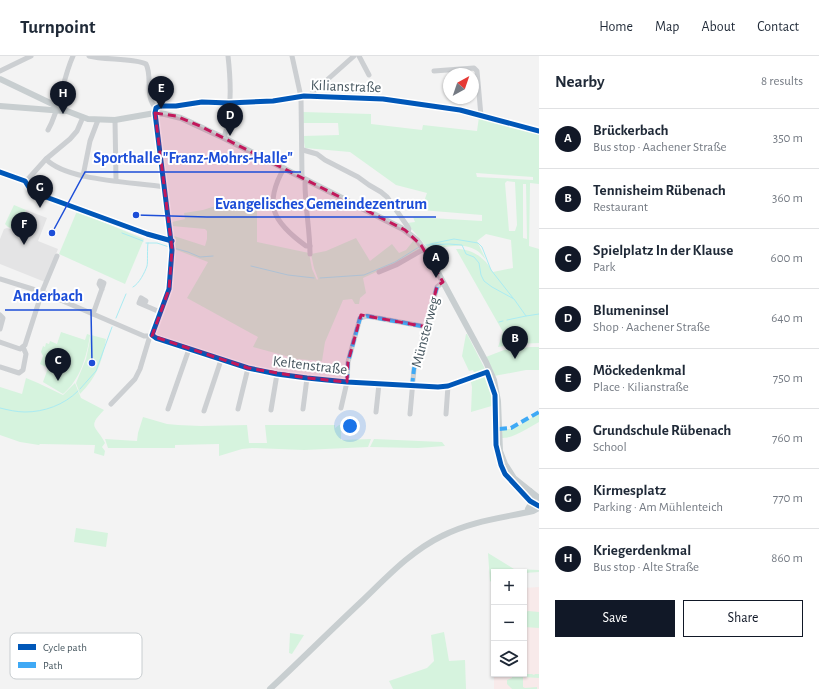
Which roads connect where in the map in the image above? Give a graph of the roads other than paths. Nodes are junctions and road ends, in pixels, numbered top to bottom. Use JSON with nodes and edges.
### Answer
{"nodes":[{"id":1,"x":31,"y":56,"type":"edge"},
{"id":2,"x":73,"y":56,"type":"edge"},
{"id":3,"x":89,"y":56,"type":"edge"},
{"id":4,"x":228,"y":56,"type":"edge"},
{"id":5,"x":292,"y":56,"type":"edge"},
{"id":6,"x":354,"y":56,"type":"edge"},
{"id":7,"x":359,"y":56,"type":"edge"},
{"id":8,"x":0,"y":71,"type":"edge"},
{"id":9,"x":434,"y":72,"type":"dead end"},
{"id":10,"x":369,"y":75,"type":"dead end"},
{"id":11,"x":0,"y":79,"type":"edge"},
{"id":12,"x":309,"y":96,"type":"junction"},
{"id":13,"x":301,"y":97,"type":"junction"},
{"id":14,"x":229,"y":103,"type":"junction"},
{"id":15,"x":0,"y":106,"type":"edge"},
{"id":16,"x":57,"y":108,"type":"junction"},
{"id":17,"x":156,"y":111,"type":"junction"},
{"id":18,"x":481,"y":116,"type":"junction"},
{"id":19,"x":83,"y":117,"type":"junction"},
{"id":20,"x":98,"y":120,"type":"junction"},
{"id":21,"x":114,"y":120,"type":"junction"},
{"id":22,"x":48,"y":130,"type":"dead end"},
{"id":23,"x":539,"y":131,"type":"edge"},
{"id":24,"x":224,"y":138,"type":"junction"},
{"id":25,"x":303,"y":150,"type":"junction"},
{"id":26,"x":46,"y":159,"type":"junction"},
{"id":27,"x":284,"y":168,"type":"junction"},
{"id":28,"x":0,"y":172,"type":"edge"},
{"id":29,"x":82,"y":176,"type":"junction"},
{"id":30,"x":116,"y":180,"type":"junction"},
{"id":31,"x":304,"y":180,"type":"junction"},
{"id":32,"x":24,"y":181,"type":"junction"},
{"id":33,"x":164,"y":187,"type":"junction"},
{"id":34,"x":408,"y":232,"type":"junction"},
{"id":35,"x":172,"y":245,"type":"junction"},
{"id":36,"x":310,"y":246,"type":"junction"},
{"id":37,"x":424,"y":249,"type":"junction"},
{"id":38,"x":310,"y":254,"type":"dead end"},
{"id":39,"x":57,"y":256,"type":"dead end"},
{"id":40,"x":379,"y":272,"type":"dead end"},
{"id":41,"x":0,"y":279,"type":"edge"},
{"id":42,"x":444,"y":282,"type":"junction"},
{"id":43,"x":102,"y":289,"type":"dead end"},
{"id":44,"x":42,"y":292,"type":"junction"},
{"id":45,"x":144,"y":305,"type":"dead end"},
{"id":46,"x":160,"y":312,"type":"junction"},
{"id":47,"x":93,"y":314,"type":"junction"},
{"id":48,"x":0,"y":315,"type":"edge"},
{"id":49,"x":427,"y":327,"type":"junction"},
{"id":50,"x":0,"y":329,"type":"edge"},
{"id":51,"x":152,"y":336,"type":"junction"},
{"id":52,"x":0,"y":342,"type":"edge"},
{"id":53,"x":24,"y":347,"type":"junction"},
{"id":54,"x":189,"y":349,"type":"junction"},
{"id":55,"x":221,"y":360,"type":"junction"},
{"id":56,"x":0,"y":367,"type":"edge"},
{"id":57,"x":248,"y":368,"type":"junction"},
{"id":58,"x":277,"y":374,"type":"junction"},
{"id":59,"x":307,"y":378,"type":"junction"},
{"id":60,"x":469,"y":378,"type":"dead end"},
{"id":61,"x":347,"y":382,"type":"junction"},
{"id":62,"x":379,"y":384,"type":"junction"},
{"id":63,"x":412,"y":386,"type":"junction"},
{"id":64,"x":448,"y":386,"type":"junction"},
{"id":65,"x":111,"y":404,"type":"dead end"},
{"id":66,"x":341,"y":408,"type":"dead end"},
{"id":67,"x":168,"y":409,"type":"dead end"},
{"id":68,"x":238,"y":409,"type":"dead end"},
{"id":69,"x":303,"y":409,"type":"dead end"},
{"id":70,"x":271,"y":410,"type":"dead end"},
{"id":71,"x":204,"y":411,"type":"dead end"},
{"id":72,"x":376,"y":412,"type":"dead end"},
{"id":73,"x":410,"y":414,"type":"dead end"},
{"id":74,"x":446,"y":414,"type":"dead end"},
{"id":75,"x":530,"y":491,"type":"junction"},
{"id":76,"x":539,"y":498,"type":"edge"},
{"id":77,"x":539,"y":503,"type":"edge"},
{"id":78,"x":539,"y":508,"type":"edge"},
{"id":79,"x":526,"y":510,"type":"junction"},
{"id":80,"x":270,"y":689,"type":"edge"}],
"edges":[{"from":1,"to":8,"type":"street"},
{"from":2,"to":16,"type":"street"},
{"from":3,"to":17,"type":"street"},
{"from":4,"to":14,"type":"street"},
{"from":5,"to":13,"type":"street"},
{"from":6,"to":12,"type":"street"},
{"from":7,"to":10,"type":"street"},
{"from":9,"to":18,"type":"street"},
{"from":11,"to":16,"type":"main road"},
{"from":12,"to":13,"type":"street","name":"Kilianstraße"},
{"from":12,"to":18,"type":"street","name":"Kilianstraße"},
{"from":13,"to":14,"type":"street","name":"Kilianstraße"},
{"from":13,"to":25,"type":"street"},
{"from":14,"to":17,"type":"street","name":"Kilianstraße"},
{"from":14,"to":24,"type":"street"},
{"from":15,"to":16,"type":"main road"},
{"from":16,"to":19,"type":"main road"},
{"from":16,"to":22,"type":"street"},
{"from":17,"to":21,"type":"main road"},
{"from":17,"to":24,"type":"main road"},
{"from":17,"to":33,"type":"street"},
{"from":18,"to":23,"type":"street","name":"Kilianstraße"},
{"from":19,"to":20,"type":"main road"},
{"from":19,"to":26,"type":"street"},
{"from":20,"to":21,"type":"main road"},
{"from":20,"to":29,"type":"street"},
{"from":21,"to":30,"type":"street"},
{"from":24,"to":27,"type":"main road"},
{"from":25,"to":31,"type":"street"},
{"from":25,"to":34,"type":"street"},
{"from":26,"to":29,"type":"street"},
{"from":26,"to":32,"type":"street"},
{"from":27,"to":31,"type":"main road"},
{"from":27,"to":36,"type":"street"},
{"from":28,"to":32,"type":"street"},
{"from":29,"to":30,"type":"street"},
{"from":30,"to":33,"type":"street"},
{"from":31,"to":34,"type":"main road"},
{"from":31,"to":36,"type":"street"},
{"from":32,"to":35,"type":"street"},
{"from":33,"to":35,"type":"street"},
{"from":34,"to":37,"type":"main road"},
{"from":35,"to":46,"type":"street"},
{"from":36,"to":38,"type":"street"},
{"from":37,"to":40,"type":"street"},
{"from":37,"to":42,"type":"main road"},
{"from":39,"to":44,"type":"street"},
{"from":41,"to":44,"type":"street","name":"Keltenstraße"},
{"from":42,"to":49,"type":"street","name":"Münsterweg"},
{"from":42,"to":75,"type":"main road"},
{"from":43,"to":47,"type":"street"},
{"from":44,"to":47,"type":"street","name":"Keltenstraße"},
{"from":44,"to":53,"type":"street"},
{"from":45,"to":46,"type":"street"},
{"from":46,"to":51,"type":"street"},
{"from":47,"to":51,"type":"street","name":"Keltenstraße"},
{"from":48,"to":50,"type":"street"},
{"from":49,"to":61,"type":"street"},
{"from":49,"to":63,"type":"street","name":"Münsterweg"},
{"from":51,"to":54,"type":"street","name":"Keltenstraße"},
{"from":51,"to":65,"type":"street"},
{"from":52,"to":53,"type":"street"},
{"from":53,"to":56,"type":"street"},
{"from":54,"to":55,"type":"street","name":"Keltenstraße"},
{"from":54,"to":67,"type":"street"},
{"from":55,"to":57,"type":"street","name":"Keltenstraße"},
{"from":55,"to":71,"type":"street"},
{"from":57,"to":58,"type":"street","name":"Keltenstraße"},
{"from":57,"to":68,"type":"street"},
{"from":58,"to":59,"type":"street","name":"Keltenstraße"},
{"from":58,"to":70,"type":"street","name":"Keltenstraße"},
{"from":59,"to":61,"type":"street","name":"Keltenstraße"},
{"from":59,"to":69,"type":"street","name":"Keltenstraße"},
{"from":60,"to":64,"type":"street","name":"Keltenstraße"},
{"from":61,"to":62,"type":"street","name":"Keltenstraße"},
{"from":61,"to":66,"type":"street","name":"Keltenstraße"},
{"from":62,"to":63,"type":"street","name":"Keltenstraße"},
{"from":62,"to":72,"type":"street"},
{"from":63,"to":64,"type":"street","name":"Keltenstraße"},
{"from":63,"to":73,"type":"street"},
{"from":64,"to":74,"type":"street"},
{"from":75,"to":76,"type":"main road"},
{"from":75,"to":79,"type":"main road"},
{"from":77,"to":79,"type":"main road"},
{"from":78,"to":79,"type":"main road"},
{"from":79,"to":80,"type":"main road"}]}
